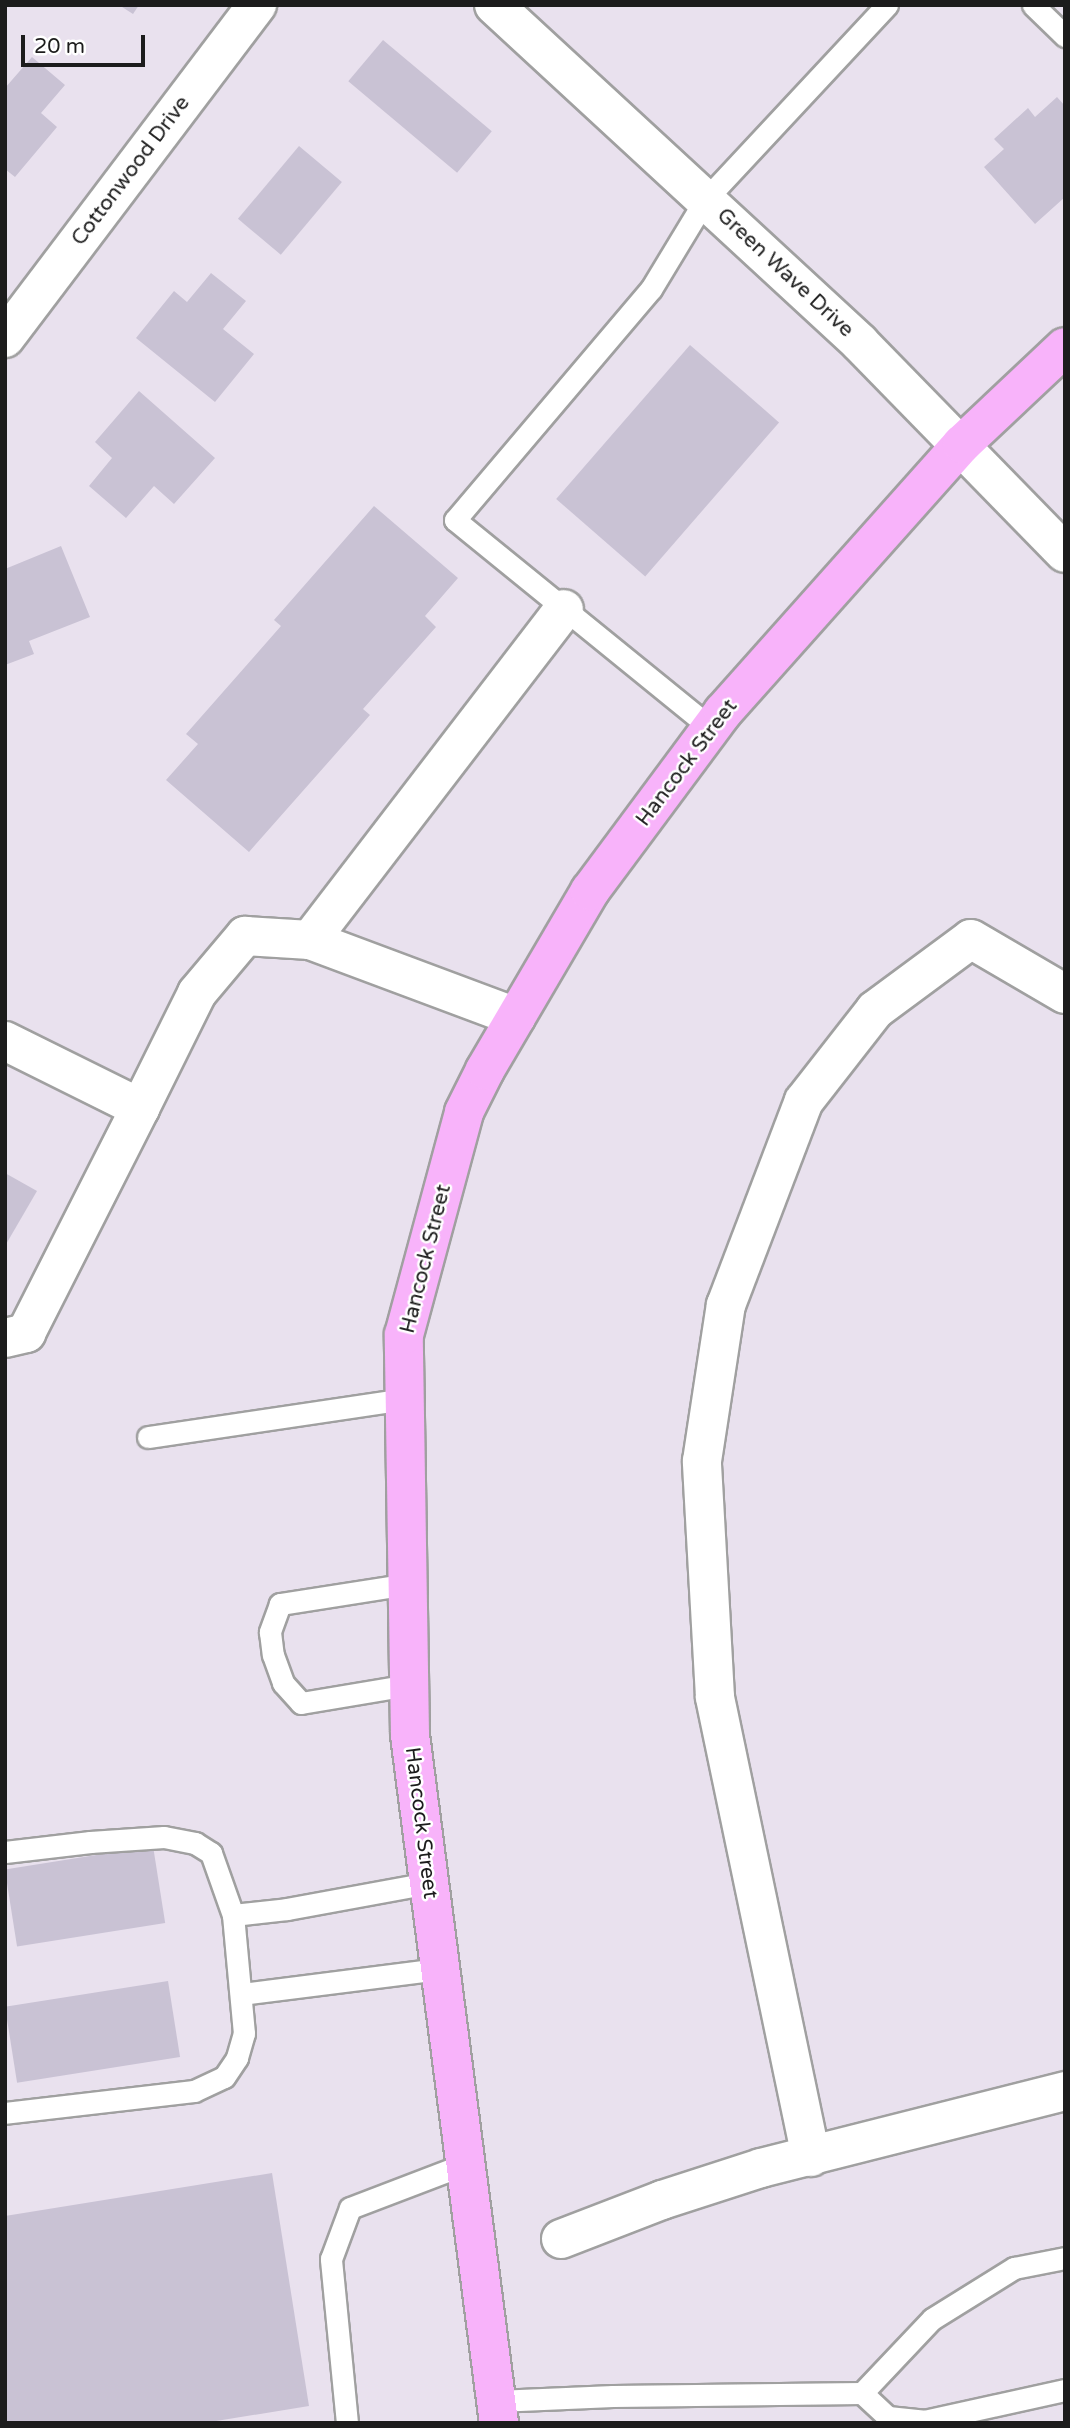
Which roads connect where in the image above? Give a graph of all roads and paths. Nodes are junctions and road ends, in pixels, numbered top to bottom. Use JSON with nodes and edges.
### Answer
{"nodes":[{"id":1,"x":257,"y":5,"type":"edge"},
{"id":2,"x":494,"y":5,"type":"edge"},
{"id":3,"x":887,"y":5,"type":"edge"},
{"id":4,"x":1034,"y":5,"type":"edge"},
{"id":5,"x":1065,"y":36,"type":"edge"},
{"id":6,"x":705,"y":200,"type":"junction"},
{"id":7,"x":5,"y":338,"type":"edge"},
{"id":8,"x":1065,"y":347,"type":"edge"},
{"id":9,"x":962,"y":444,"type":"junction"},
{"id":10,"x":1065,"y":553,"type":"edge"},
{"id":11,"x":564,"y":609,"type":"junction"},
{"id":12,"x":711,"y":728,"type":"junction"},
{"id":13,"x":310,"y":940,"type":"junction"},
{"id":14,"x":1065,"y":994,"type":"edge"},
{"id":15,"x":516,"y":1017,"type":"junction"},
{"id":16,"x":5,"y":1041,"type":"edge"},
{"id":17,"x":140,"y":1108,"type":"junction"},
{"id":18,"x":5,"y":1338,"type":"edge"},
{"id":19,"x":405,"y":1399,"type":"junction"},
{"id":20,"x":148,"y":1437,"type":"dead end"},
{"id":21,"x":408,"y":1584,"type":"junction"},
{"id":22,"x":409,"y":1685,"type":"junction"},
{"id":23,"x":5,"y":1853,"type":"edge"},
{"id":24,"x":429,"y":1883,"type":"junction"},
{"id":25,"x":233,"y":1915,"type":"junction"},
{"id":26,"x":440,"y":1969,"type":"junction"},
{"id":27,"x":241,"y":1994,"type":"junction"},
{"id":28,"x":1065,"y":2091,"type":"edge"},
{"id":29,"x":5,"y":2113,"type":"edge"},
{"id":30,"x":811,"y":2157,"type":"junction"},
{"id":31,"x":465,"y":2164,"type":"junction"},
{"id":32,"x":561,"y":2239,"type":"dead end"},
{"id":33,"x":1065,"y":2258,"type":"edge"},
{"id":34,"x":1065,"y":2390,"type":"edge"},
{"id":35,"x":862,"y":2393,"type":"junction"},
{"id":36,"x":497,"y":2412,"type":"edge"},
{"id":37,"x":347,"y":2423,"type":"edge"}],
"edges":[{"from":1,"to":7,"type":"street","name":"Cottonwood Drive"},
{"from":2,"to":6,"type":"street","name":"Green Wave Drive"},
{"from":3,"to":6,"type":"lane"},
{"from":4,"to":5,"type":"lane"},
{"from":6,"to":9,"type":"street","name":"Green Wave Drive"},
{"from":6,"to":11,"type":"lane"},
{"from":8,"to":9,"type":"street","name":"Hancock Street"},
{"from":9,"to":10,"type":"street","name":"Green Wave Drive"},
{"from":9,"to":12,"type":"street","name":"Hancock Street"},
{"from":11,"to":12,"type":"lane"},
{"from":11,"to":13,"type":"street"},
{"from":12,"to":15,"type":"street","name":"Hancock Street"},
{"from":13,"to":15,"type":"street"},
{"from":13,"to":17,"type":"street"},
{"from":14,"to":30,"type":"street"},
{"from":15,"to":19,"type":"street","name":"Hancock Street"},
{"from":16,"to":17,"type":"street"},
{"from":17,"to":18,"type":"street"},
{"from":19,"to":20,"type":"lane"},
{"from":19,"to":21,"type":"street","name":"Hancock Street"},
{"from":21,"to":22,"type":"street","name":"Hancock Street"},
{"from":21,"to":22,"type":"lane"},
{"from":22,"to":24,"type":"street","name":"Hancock Street"},
{"from":23,"to":25,"type":"lane"},
{"from":24,"to":25,"type":"lane"},
{"from":24,"to":26,"type":"street","name":"Hancock Street"},
{"from":25,"to":27,"type":"lane"},
{"from":26,"to":27,"type":"lane"},
{"from":26,"to":31,"type":"street","name":"Hancock Street"},
{"from":27,"to":29,"type":"lane"},
{"from":28,"to":30,"type":"street"},
{"from":30,"to":32,"type":"street"},
{"from":31,"to":36,"type":"street","name":"Hancock Street"},
{"from":31,"to":37,"type":"lane"},
{"from":33,"to":35,"type":"lane"},
{"from":34,"to":35,"type":"lane"},
{"from":35,"to":36,"type":"lane"}]}
